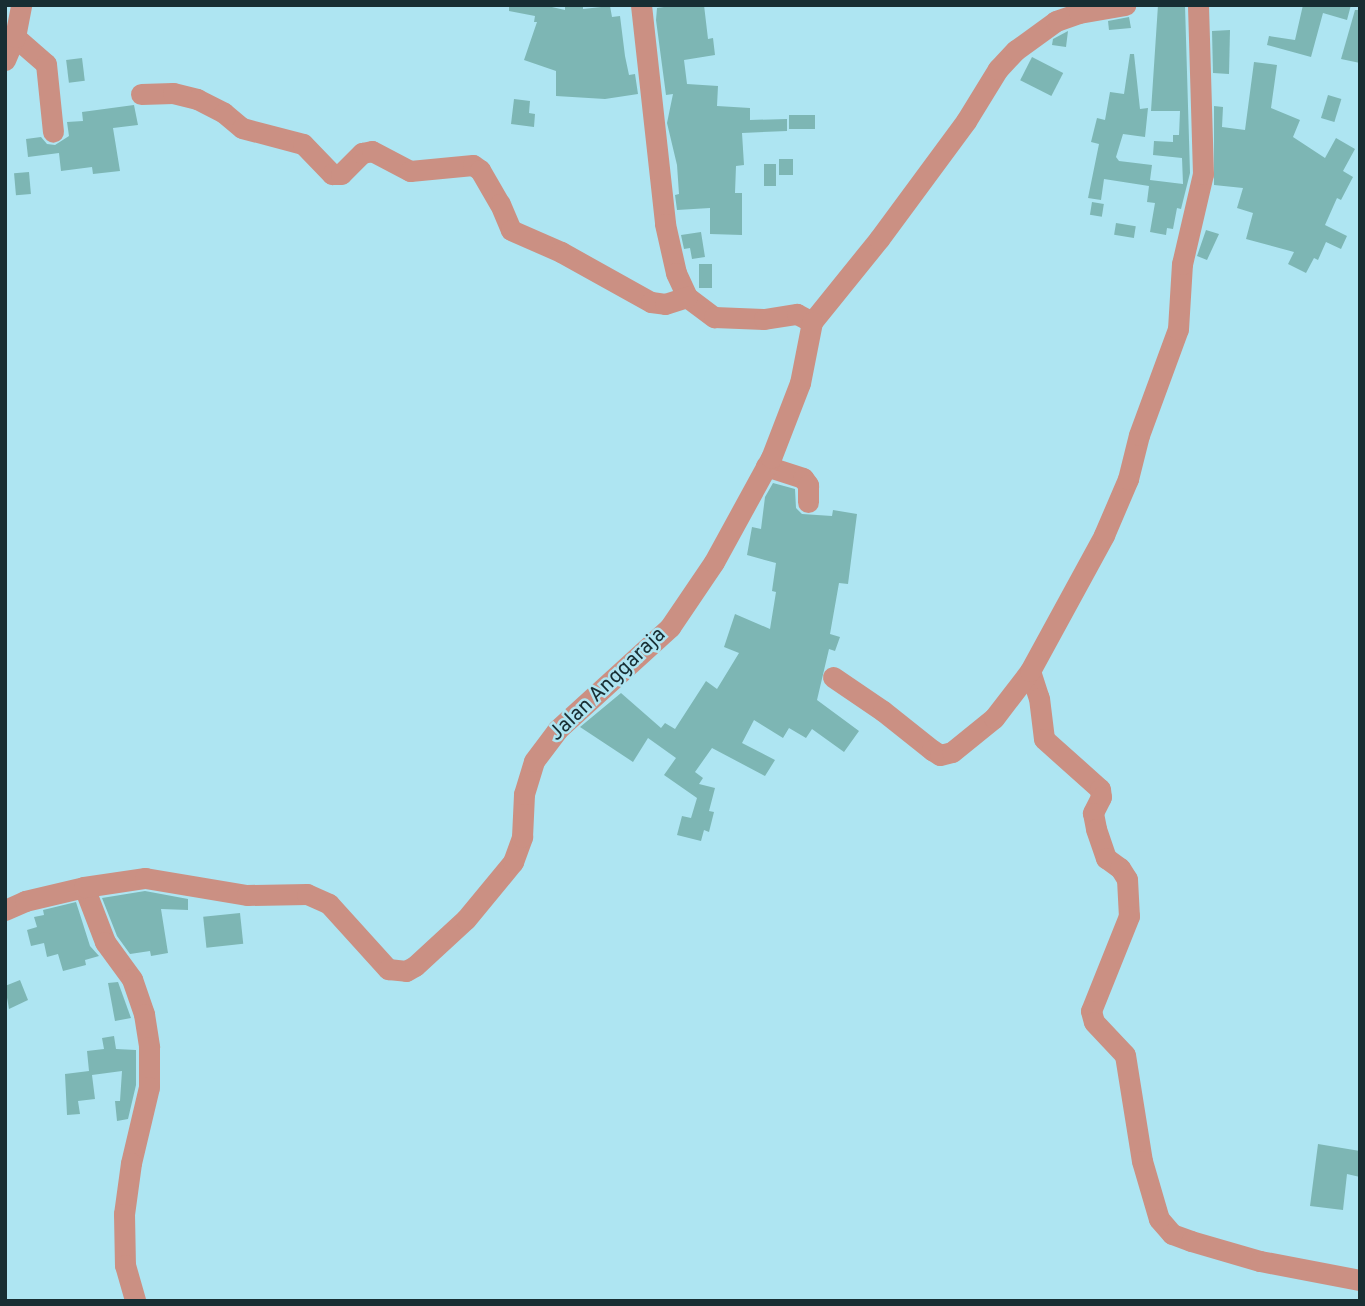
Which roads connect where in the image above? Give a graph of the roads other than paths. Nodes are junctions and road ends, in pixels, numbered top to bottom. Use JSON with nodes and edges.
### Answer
{"nodes":[{"id":1,"x":21,"y":5,"type":"edge"},
{"id":2,"x":641,"y":5,"type":"edge"},
{"id":3,"x":1125,"y":5,"type":"edge"},
{"id":4,"x":1198,"y":5,"type":"edge"},
{"id":5,"x":15,"y":37,"type":"junction"},
{"id":6,"x":5,"y":60,"type":"edge"},
{"id":7,"x":141,"y":94,"type":"dead end"},
{"id":8,"x":53,"y":132,"type":"dead end"},
{"id":9,"x":687,"y":297,"type":"junction"},
{"id":10,"x":812,"y":322,"type":"junction"},
{"id":11,"x":766,"y":466,"type":"junction"},
{"id":12,"x":808,"y":502,"type":"dead end"},
{"id":13,"x":1030,"y":671,"type":"junction"},
{"id":14,"x":833,"y":677,"type":"dead end"},
{"id":15,"x":84,"y":887,"type":"junction"},
{"id":16,"x":5,"y":910,"type":"edge"},
{"id":17,"x":1360,"y":1280,"type":"edge"},
{"id":18,"x":135,"y":1301,"type":"edge"}],
"edges":[{"from":1,"to":5,"type":"street"},
{"from":2,"to":9,"type":"street"},
{"from":3,"to":10,"type":"street"},
{"from":4,"to":13,"type":"street"},
{"from":5,"to":6,"type":"street"},
{"from":5,"to":8,"type":"street"},
{"from":7,"to":9,"type":"street"},
{"from":9,"to":10,"type":"street"},
{"from":10,"to":11,"type":"street","name":"Jalan Anggaraja"},
{"from":11,"to":12,"type":"street"},
{"from":11,"to":15,"type":"street","name":"Jalan Anggaraja"},
{"from":13,"to":14,"type":"street"},
{"from":13,"to":17,"type":"street"},
{"from":15,"to":16,"type":"street","name":"Jalan Anggaraja"},
{"from":15,"to":18,"type":"street"}]}
